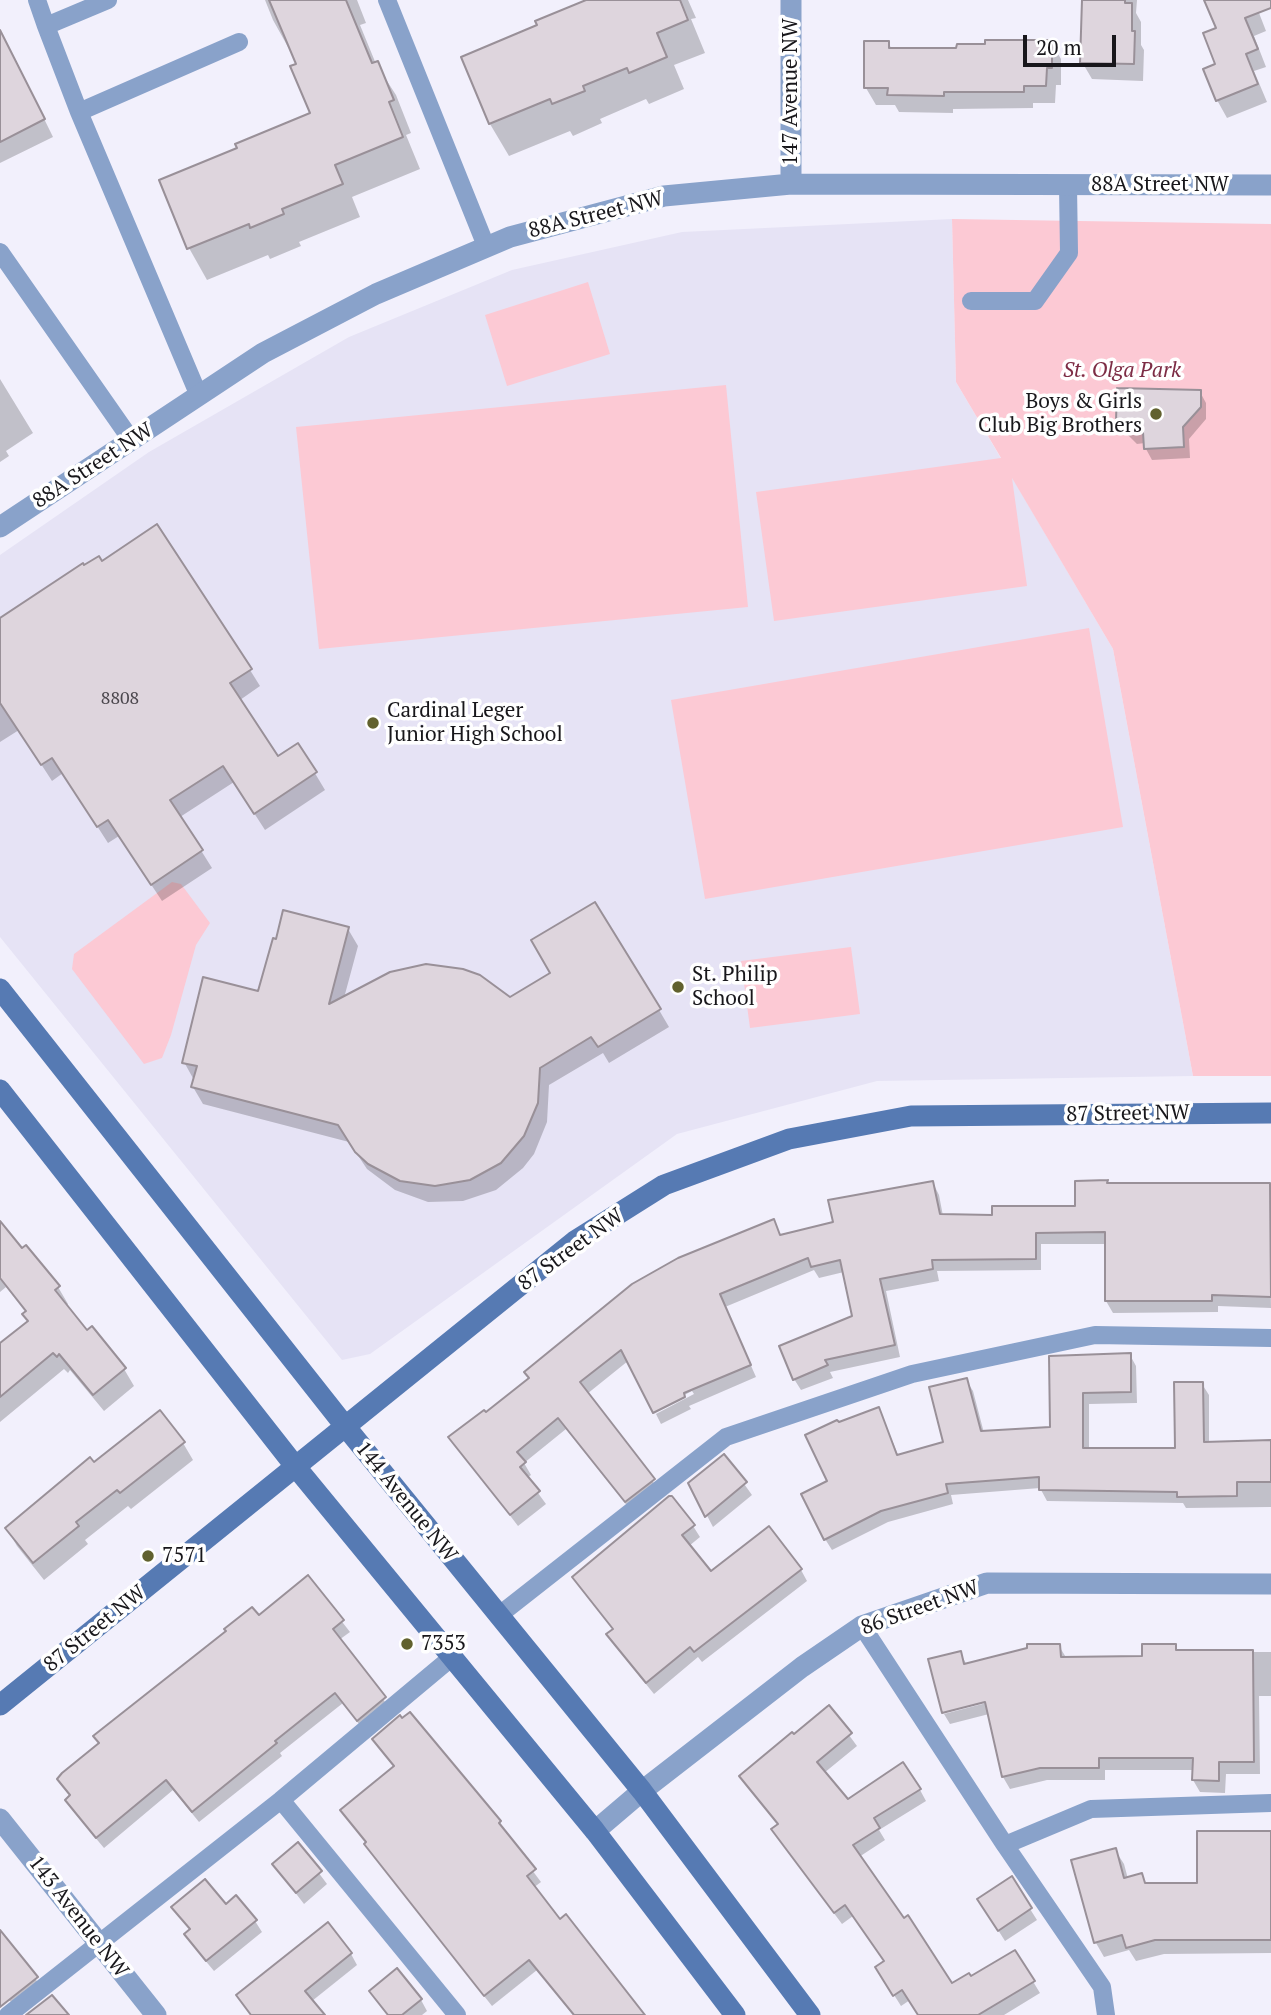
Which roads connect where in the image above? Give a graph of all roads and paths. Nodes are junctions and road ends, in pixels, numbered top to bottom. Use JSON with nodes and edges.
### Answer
{"nodes":[{"id":1,"x":37,"y":0,"type":"edge"},
{"id":2,"x":108,"y":0,"type":"edge"},
{"id":3,"x":387,"y":0,"type":"edge"},
{"id":4,"x":791,"y":0,"type":"edge"},
{"id":5,"x":46,"y":26,"type":"junction"},
{"id":6,"x":239,"y":41,"type":"dead end"},
{"id":7,"x":79,"y":111,"type":"junction"},
{"id":8,"x":791,"y":184,"type":"junction"},
{"id":9,"x":1068,"y":185,"type":"junction"},
{"id":10,"x":1271,"y":185,"type":"edge"},
{"id":11,"x":486,"y":246,"type":"junction"},
{"id":12,"x":0,"y":252,"type":"edge"},
{"id":13,"x":971,"y":301,"type":"dead end"},
{"id":14,"x":199,"y":396,"type":"junction"},
{"id":15,"x":132,"y":441,"type":"junction"},
{"id":16,"x":0,"y":527,"type":"edge"},
{"id":17,"x":0,"y":989,"type":"edge"},
{"id":18,"x":0,"y":1090,"type":"edge"},
{"id":19,"x":1271,"y":1113,"type":"edge"},
{"id":20,"x":1271,"y":1338,"type":"edge"},
{"id":21,"x":345,"y":1426,"type":"junction"},
{"id":22,"x":295,"y":1466,"type":"junction"},
{"id":23,"x":1271,"y":1584,"type":"edge"},
{"id":24,"x":498,"y":1616,"type":"junction"},
{"id":25,"x":862,"y":1626,"type":"junction"},
{"id":26,"x":451,"y":1658,"type":"junction"},
{"id":27,"x":0,"y":1706,"type":"edge"},
{"id":28,"x":642,"y":1791,"type":"junction"},
{"id":29,"x":281,"y":1800,"type":"junction"},
{"id":30,"x":1271,"y":1803,"type":"edge"},
{"id":31,"x":0,"y":1819,"type":"edge"},
{"id":32,"x":594,"y":1831,"type":"junction"},
{"id":33,"x":1005,"y":1845,"type":"junction"},
{"id":34,"x":98,"y":1944,"type":"junction"},
{"id":35,"x":8,"y":2015,"type":"edge"},
{"id":36,"x":156,"y":2015,"type":"edge"},
{"id":37,"x":457,"y":2015,"type":"edge"},
{"id":38,"x":735,"y":2015,"type":"edge"},
{"id":39,"x":810,"y":2015,"type":"edge"},
{"id":40,"x":1106,"y":2015,"type":"edge"}],
"edges":[{"from":1,"to":5,"type":"lane"},
{"from":2,"to":5,"type":"lane"},
{"from":3,"to":11,"type":"lane"},
{"from":4,"to":8,"type":"street","name":"147 Avenue NW"},
{"from":5,"to":7,"type":"lane"},
{"from":6,"to":7,"type":"lane"},
{"from":7,"to":14,"type":"lane"},
{"from":8,"to":9,"type":"street","name":"88A Street NW"},
{"from":8,"to":11,"type":"street","name":"88A Street NW"},
{"from":9,"to":10,"type":"street","name":"88A Street NW"},
{"from":9,"to":13,"type":"lane"},
{"from":11,"to":14,"type":"street","name":"88A Street NW"},
{"from":12,"to":15,"type":"lane"},
{"from":14,"to":15,"type":"street","name":"88A Street NW"},
{"from":15,"to":16,"type":"street","name":"88A Street NW"},
{"from":17,"to":21,"type":"street","name":"144 Avenue NW"},
{"from":18,"to":22,"type":"street"},
{"from":19,"to":21,"type":"street","name":"87 Street NW"},
{"from":20,"to":24,"type":"lane"},
{"from":21,"to":22,"type":"street","name":"87 Street NW"},
{"from":21,"to":24,"type":"street","name":"144 Avenue NW"},
{"from":22,"to":26,"type":"street"},
{"from":22,"to":27,"type":"street","name":"87 Street NW"},
{"from":23,"to":25,"type":"street","name":"86 Street NW"},
{"from":24,"to":28,"type":"street","name":"144 Avenue NW"},
{"from":25,"to":28,"type":"street","name":"86 Street NW"},
{"from":25,"to":33,"type":"lane"},
{"from":26,"to":29,"type":"lane"},
{"from":26,"to":32,"type":"street"},
{"from":28,"to":32,"type":"street","name":"86 Street NW"},
{"from":28,"to":39,"type":"street","name":"144 Avenue NW"},
{"from":29,"to":34,"type":"lane"},
{"from":29,"to":37,"type":"lane"},
{"from":30,"to":33,"type":"lane"},
{"from":31,"to":34,"type":"street","name":"143 Avenue NW"},
{"from":32,"to":38,"type":"street"},
{"from":33,"to":40,"type":"lane"},
{"from":34,"to":35,"type":"lane"},
{"from":34,"to":36,"type":"street","name":"143 Avenue NW"}]}
